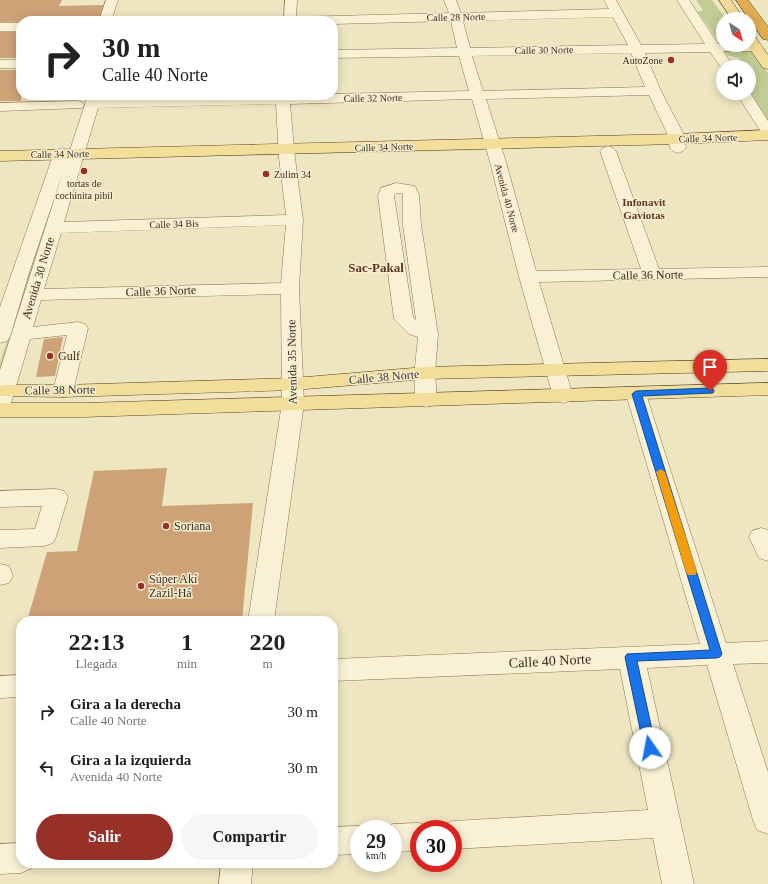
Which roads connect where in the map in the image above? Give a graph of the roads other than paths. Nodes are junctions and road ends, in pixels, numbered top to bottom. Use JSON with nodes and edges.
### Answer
{"nodes":[{"id":1,"x":291,"y":0,"type":"edge"},
{"id":2,"x":450,"y":0,"type":"edge"},
{"id":3,"x":610,"y":0,"type":"edge"},
{"id":4,"x":683,"y":0,"type":"edge"},
{"id":5,"x":725,"y":0,"type":"edge"},
{"id":6,"x":742,"y":0,"type":"edge"},
{"id":7,"x":753,"y":0,"type":"edge"},
{"id":8,"x":733,"y":12,"type":"edge"},
{"id":9,"x":616,"y":13,"type":"junction"},
{"id":10,"x":290,"y":16,"type":"edge"},
{"id":11,"x":456,"y":17,"type":"junction"},
{"id":12,"x":338,"y":20,"type":"edge"},
{"id":13,"x":768,"y":20,"type":"edge"},
{"id":14,"x":0,"y":27,"type":"edge"},
{"id":15,"x":16,"y":27,"type":"edge"},
{"id":16,"x":768,"y":36,"type":"edge"},
{"id":17,"x":756,"y":37,"type":"edge"},
{"id":18,"x":636,"y":48,"type":"junction"},
{"id":19,"x":715,"y":48,"type":"junction"},
{"id":20,"x":756,"y":48,"type":"edge"},
{"id":21,"x":464,"y":52,"type":"junction"},
{"id":22,"x":768,"y":52,"type":"edge"},
{"id":23,"x":338,"y":54,"type":"edge"},
{"id":24,"x":723,"y":60,"type":"edge"},
{"id":25,"x":0,"y":64,"type":"edge"},
{"id":26,"x":16,"y":64,"type":"edge"},
{"id":27,"x":768,"y":65,"type":"edge"},
{"id":28,"x":654,"y":91,"type":"junction"},
{"id":29,"x":477,"y":95,"type":"junction"},
{"id":30,"x":338,"y":96,"type":"edge"},
{"id":31,"x":182,"y":100,"type":"edge"},
{"id":32,"x":282,"y":100,"type":"edge"},
{"id":33,"x":747,"y":100,"type":"edge"},
{"id":34,"x":83,"y":103,"type":"edge"},
{"id":35,"x":0,"y":107,"type":"edge"},
{"id":36,"x":768,"y":132,"type":"edge"},
{"id":37,"x":768,"y":135,"type":"edge"},
{"id":38,"x":677,"y":144,"type":"junction"},
{"id":39,"x":768,"y":146,"type":"edge"},
{"id":40,"x":494,"y":149,"type":"junction"},
{"id":41,"x":608,"y":151,"type":"junction"},
{"id":42,"x":287,"y":154,"type":"junction"},
{"id":43,"x":67,"y":155,"type":"junction"},
{"id":44,"x":0,"y":156,"type":"edge"},
{"id":45,"x":0,"y":166,"type":"edge"},
{"id":46,"x":295,"y":220,"type":"junction"},
{"id":47,"x":53,"y":228,"type":"junction"},
{"id":48,"x":768,"y":272,"type":"edge"},
{"id":49,"x":652,"y":275,"type":"junction"},
{"id":50,"x":528,"y":278,"type":"junction"},
{"id":51,"x":290,"y":288,"type":"junction"},
{"id":52,"x":32,"y":295,"type":"junction"},
{"id":53,"x":21,"y":334,"type":"junction"},
{"id":54,"x":428,"y":334,"type":"junction"},
{"id":55,"x":0,"y":337,"type":"edge"},
{"id":56,"x":768,"y":365,"type":"edge"},
{"id":57,"x":555,"y":370,"type":"junction"},
{"id":58,"x":424,"y":373,"type":"junction"},
{"id":59,"x":768,"y":388,"type":"edge"},
{"id":60,"x":64,"y":391,"type":"junction"},
{"id":61,"x":293,"y":394,"type":"junction"},
{"id":62,"x":636,"y":394,"type":"junction"},
{"id":63,"x":563,"y":396,"type":"junction"},
{"id":64,"x":1,"y":399,"type":"edge"},
{"id":65,"x":426,"y":400,"type":"junction"},
{"id":66,"x":0,"y":499,"type":"edge"},
{"id":67,"x":0,"y":539,"type":"edge"},
{"id":68,"x":262,"y":616,"type":"edge"},
{"id":69,"x":768,"y":652,"type":"edge"},
{"id":70,"x":716,"y":654,"type":"junction"},
{"id":71,"x":631,"y":657,"type":"junction"},
{"id":72,"x":338,"y":670,"type":"edge"},
{"id":73,"x":16,"y":686,"type":"edge"},
{"id":74,"x":0,"y":687,"type":"edge"},
{"id":75,"x":768,"y":820,"type":"edge"},
{"id":76,"x":666,"y":823,"type":"junction"},
{"id":77,"x":462,"y":834,"type":"edge"},
{"id":78,"x":350,"y":841,"type":"edge"},
{"id":79,"x":338,"y":842,"type":"edge"},
{"id":80,"x":16,"y":858,"type":"edge"},
{"id":81,"x":0,"y":859,"type":"edge"},
{"id":82,"x":237,"y":868,"type":"edge"},
{"id":83,"x":235,"y":884,"type":"edge"},
{"id":84,"x":678,"y":884,"type":"edge"}],
"edges":[{"from":1,"to":10,"type":"street"},
{"from":2,"to":11,"type":"street","name":"Avenida 40 Norte"},
{"from":3,"to":9,"type":"street"},
{"from":4,"to":19,"type":"street"},
{"from":5,"to":8,"type":"main road"},
{"from":6,"to":16,"type":"highway"},
{"from":7,"to":13,"type":"highway"},
{"from":9,"to":11,"type":"street","name":"Calle 28 Norte"},
{"from":9,"to":18,"type":"street"},
{"from":11,"to":12,"type":"street","name":"Calle 28 Norte"},
{"from":11,"to":21,"type":"street","name":"Avenida 40 Norte"},
{"from":14,"to":15,"type":"street"},
{"from":17,"to":22,"type":"highway"},
{"from":18,"to":19,"type":"street","name":"Calle 30 Norte"},
{"from":18,"to":21,"type":"street","name":"Calle 30 Norte"},
{"from":18,"to":28,"type":"street"},
{"from":19,"to":24,"type":"street"},
{"from":20,"to":27,"type":"main road"},
{"from":21,"to":23,"type":"street","name":"Calle 30 Norte"},
{"from":21,"to":29,"type":"street","name":"Avenida 40 Norte"},
{"from":25,"to":26,"type":"street"},
{"from":28,"to":29,"type":"street","name":"Calle 32 Norte"},
{"from":28,"to":38,"type":"street"},
{"from":29,"to":30,"type":"street","name":"Calle 32 Norte"},
{"from":29,"to":40,"type":"street","name":"Avenida 40 Norte"},
{"from":31,"to":34,"type":"street","name":"Calle 32 Norte"},
{"from":32,"to":42,"type":"street","name":"Avenida 35 Norte"},
{"from":33,"to":36,"type":"street"},
{"from":34,"to":35,"type":"street","name":"Calle 32 Norte"},
{"from":34,"to":43,"type":"street"},
{"from":37,"to":38,"type":"main road","name":"Calle 34 Norte"},
{"from":38,"to":39,"type":"main road","name":"Calle 34 Norte"},
{"from":38,"to":40,"type":"main road","name":"Calle 34 Norte"},
{"from":38,"to":41,"type":"main road","name":"Calle 34 Norte"},
{"from":40,"to":41,"type":"main road","name":"Calle 34 Norte"},
{"from":40,"to":42,"type":"main road","name":"Calle 34 Norte"},
{"from":40,"to":50,"type":"street","name":"Avenida 40 Norte"},
{"from":41,"to":49,"type":"street"},
{"from":42,"to":43,"type":"main road","name":"Calle 34 Norte"},
{"from":42,"to":46,"type":"street","name":"Avenida 35 Norte"},
{"from":43,"to":44,"type":"main road","name":"Calle 34 Norte"},
{"from":43,"to":45,"type":"main road","name":"Calle 34 Norte"},
{"from":43,"to":47,"type":"street","name":"Avenida 30 Norte"},
{"from":43,"to":55,"type":"street","name":"Avenida 30 Norte"},
{"from":46,"to":47,"type":"street","name":"Calle 34 Bis"},
{"from":46,"to":51,"type":"street","name":"Avenida 35 Norte"},
{"from":47,"to":52,"type":"street","name":"Avenida 30 Norte"},
{"from":48,"to":49,"type":"street","name":"Calle 36 Norte"},
{"from":49,"to":50,"type":"street","name":"Calle 36 Norte"},
{"from":50,"to":57,"type":"street","name":"Avenida 40 Norte"},
{"from":51,"to":52,"type":"street","name":"Calle 36 Norte"},
{"from":51,"to":61,"type":"street","name":"Avenida 35 Norte"},
{"from":52,"to":53,"type":"street","name":"Avenida 30 Norte"},
{"from":53,"to":60,"type":"street"},
{"from":53,"to":64,"type":"street","name":"Avenida 30 Norte"},
{"from":54,"to":54,"type":"street"},
{"from":54,"to":58,"type":"street"},
{"from":56,"to":57,"type":"main road","name":"Calle 38 Norte"},
{"from":57,"to":58,"type":"main road","name":"Calle 38 Norte"},
{"from":57,"to":63,"type":"street","name":"Avenida 40 Norte"},
{"from":58,"to":61,"type":"main road","name":"Calle 38 Norte"},
{"from":58,"to":65,"type":"street"},
{"from":59,"to":62,"type":"main road","name":"Calle 38 Norte"},
{"from":60,"to":61,"type":"main road","name":"Calle 38 Norte"},
{"from":60,"to":64,"type":"main road","name":"Calle 38 Norte"},
{"from":61,"to":64,"type":"main road","name":"Calle 38 Norte"},
{"from":61,"to":65,"type":"main road","name":"Calle 38 Norte"},
{"from":61,"to":68,"type":"street","name":"Avenida 35 Norte"},
{"from":62,"to":63,"type":"main road","name":"Calle 38 Norte"},
{"from":62,"to":70,"type":"street"},
{"from":63,"to":65,"type":"main road","name":"Calle 38 Norte"},
{"from":66,"to":67,"type":"street"},
{"from":69,"to":70,"type":"street","name":"Calle 40 Norte"},
{"from":70,"to":71,"type":"street","name":"Calle 40 Norte"},
{"from":70,"to":75,"type":"street"},
{"from":71,"to":72,"type":"street","name":"Calle 40 Norte"},
{"from":71,"to":76,"type":"street"},
{"from":73,"to":74,"type":"street"},
{"from":76,"to":77,"type":"street"},
{"from":76,"to":84,"type":"street"},
{"from":78,"to":79,"type":"street"},
{"from":80,"to":81,"type":"street"},
{"from":82,"to":83,"type":"street"}]}
